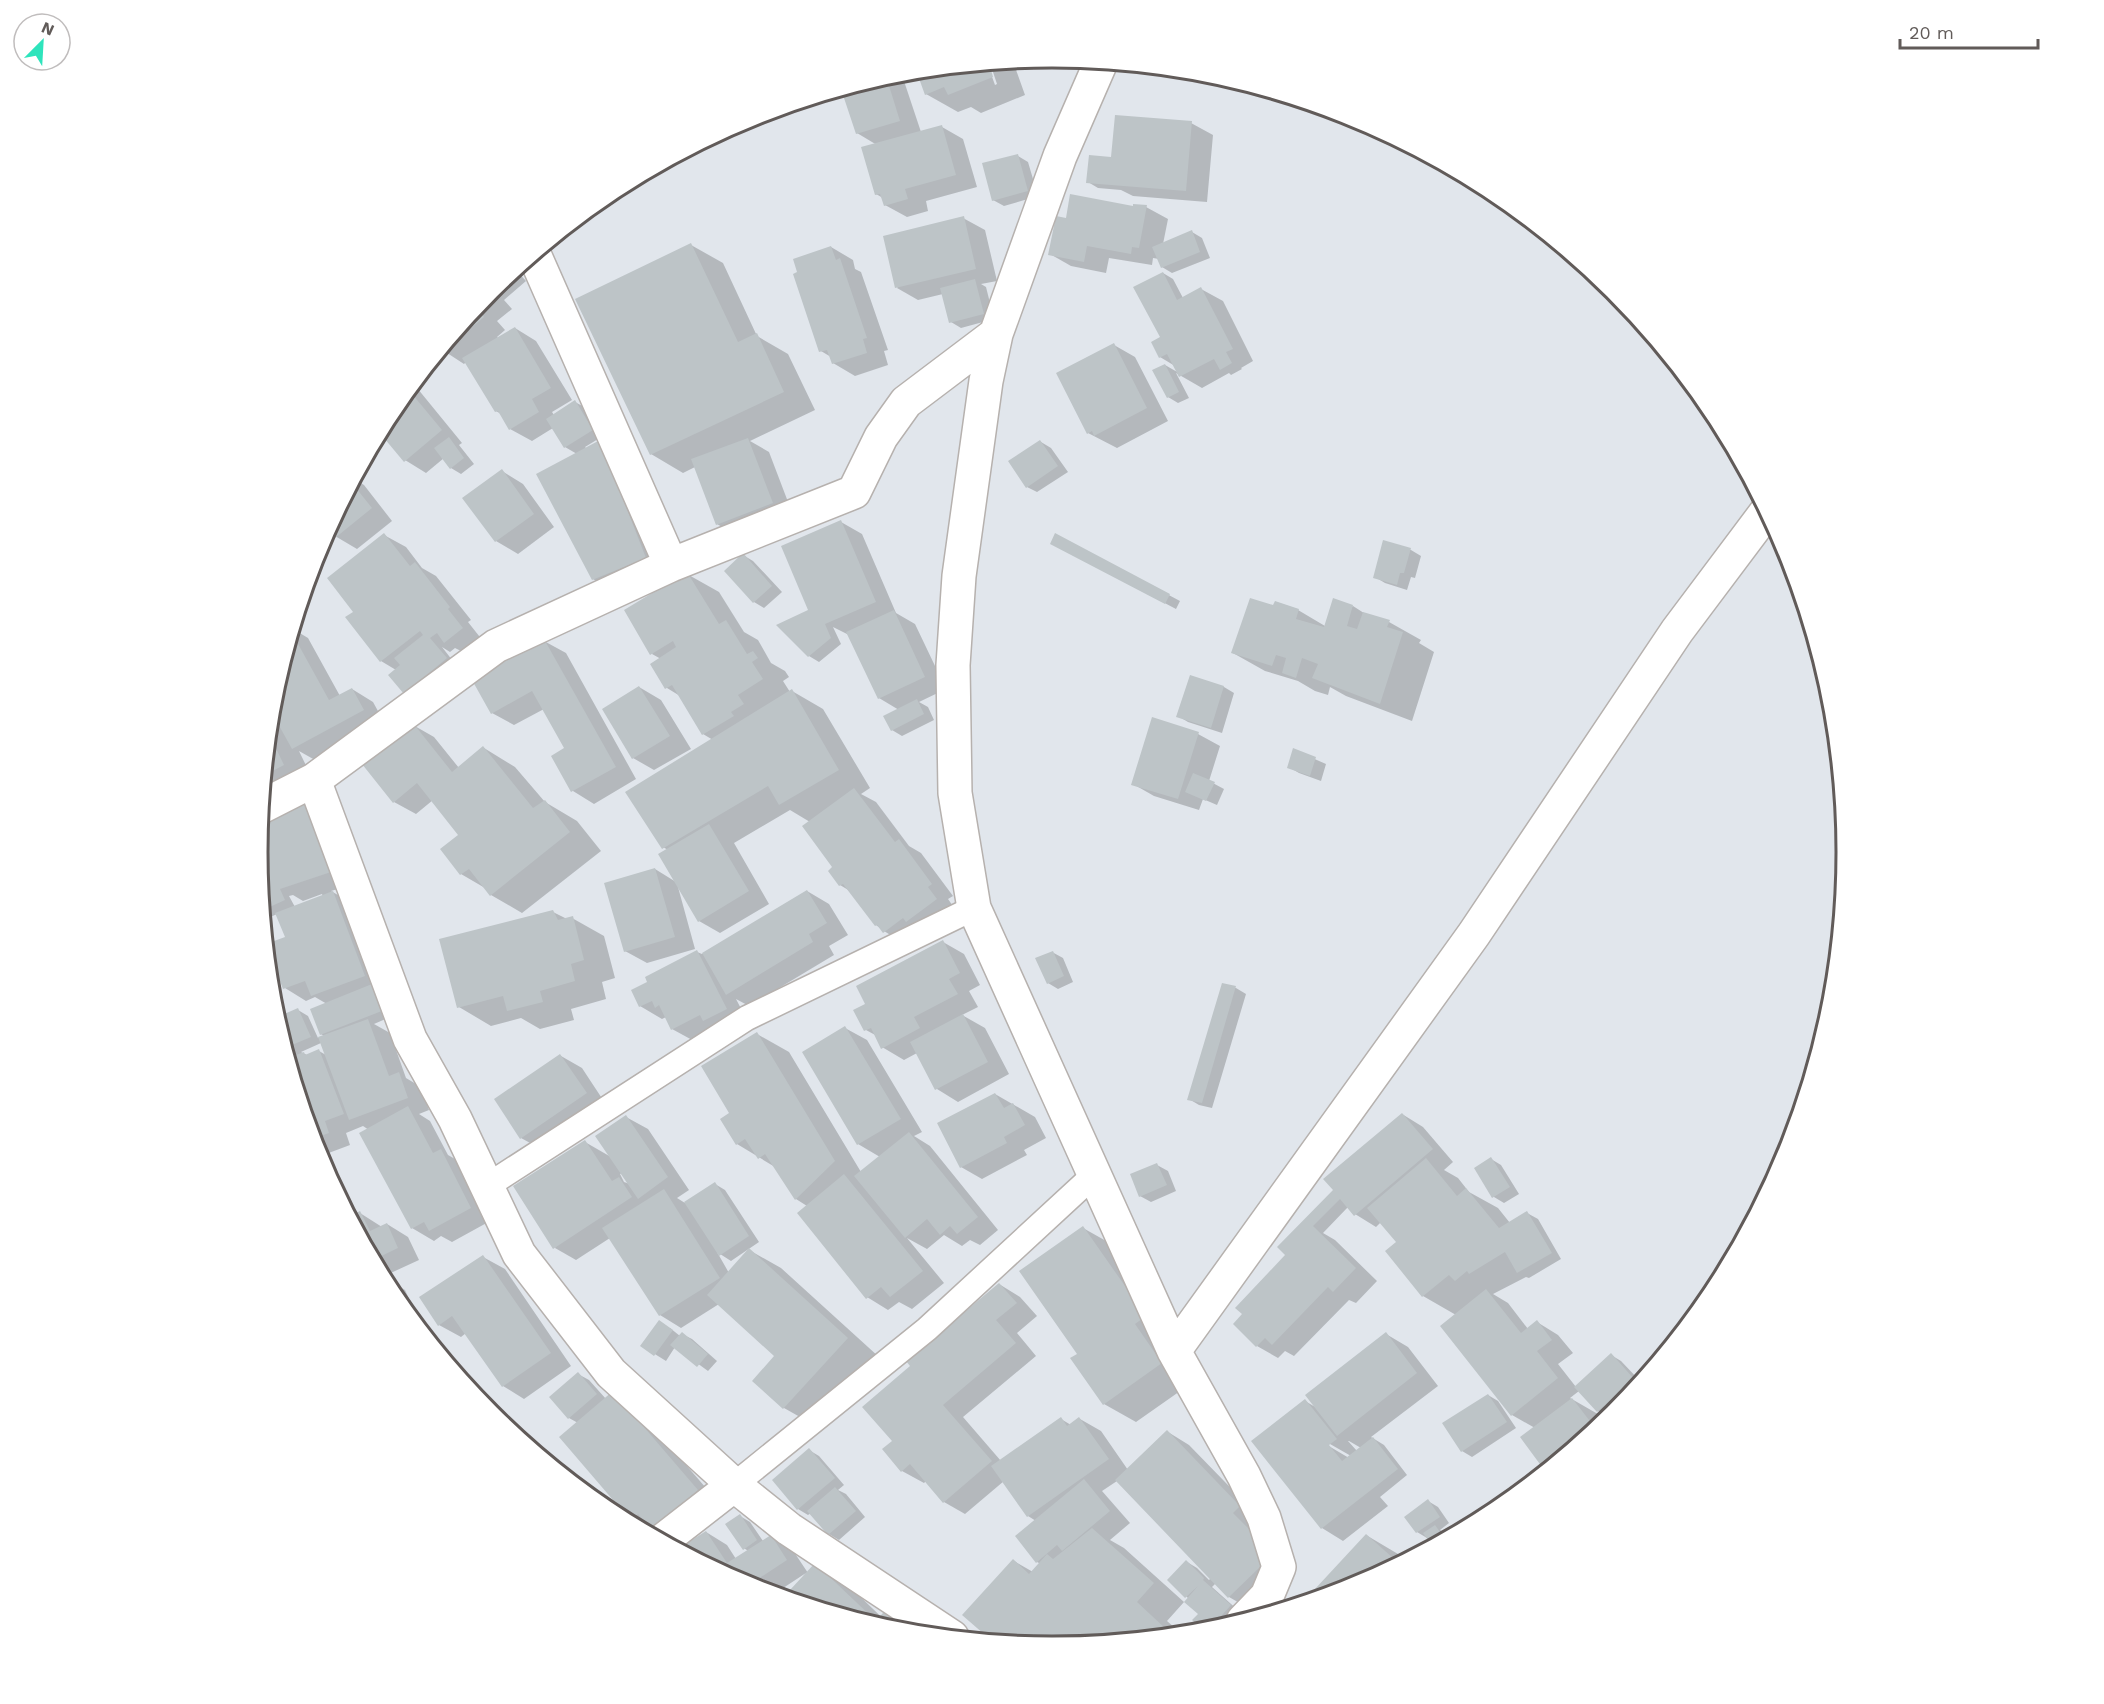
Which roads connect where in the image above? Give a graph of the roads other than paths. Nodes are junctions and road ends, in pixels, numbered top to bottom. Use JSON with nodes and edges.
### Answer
{"nodes":[{"id":1,"x":1098,"y":69,"type":"edge"},
{"id":2,"x":537,"y":260,"type":"edge"},
{"id":3,"x":996,"y":334,"type":"junction"},
{"id":4,"x":1762,"y":518,"type":"edge"},
{"id":5,"x":671,"y":565,"type":"junction"},
{"id":6,"x":314,"y":780,"type":"junction"},
{"id":7,"x":269,"y":803,"type":"edge"},
{"id":8,"x":974,"y":908,"type":"junction"},
{"id":9,"x":1095,"y":1174,"type":"junction"},
{"id":10,"x":487,"y":1186,"type":"junction"},
{"id":11,"x":1174,"y":1351,"type":"junction"},
{"id":12,"x":734,"y":1485,"type":"junction"},
{"id":13,"x":669,"y":1536,"type":"edge"},
{"id":14,"x":1253,"y":1610,"type":"edge"},
{"id":15,"x":938,"y":1628,"type":"edge"}],
"edges":[{"from":1,"to":3,"type":"street"},
{"from":2,"to":5,"type":"street"},
{"from":3,"to":5,"type":"street"},
{"from":3,"to":8,"type":"street"},
{"from":4,"to":11,"type":"street"},
{"from":5,"to":6,"type":"street"},
{"from":6,"to":7,"type":"street"},
{"from":6,"to":10,"type":"street"},
{"from":8,"to":9,"type":"street"},
{"from":8,"to":10,"type":"lane"},
{"from":9,"to":11,"type":"street"},
{"from":9,"to":12,"type":"lane"},
{"from":10,"to":12,"type":"street"},
{"from":11,"to":14,"type":"street"},
{"from":12,"to":13,"type":"street"},
{"from":12,"to":15,"type":"street"}]}
